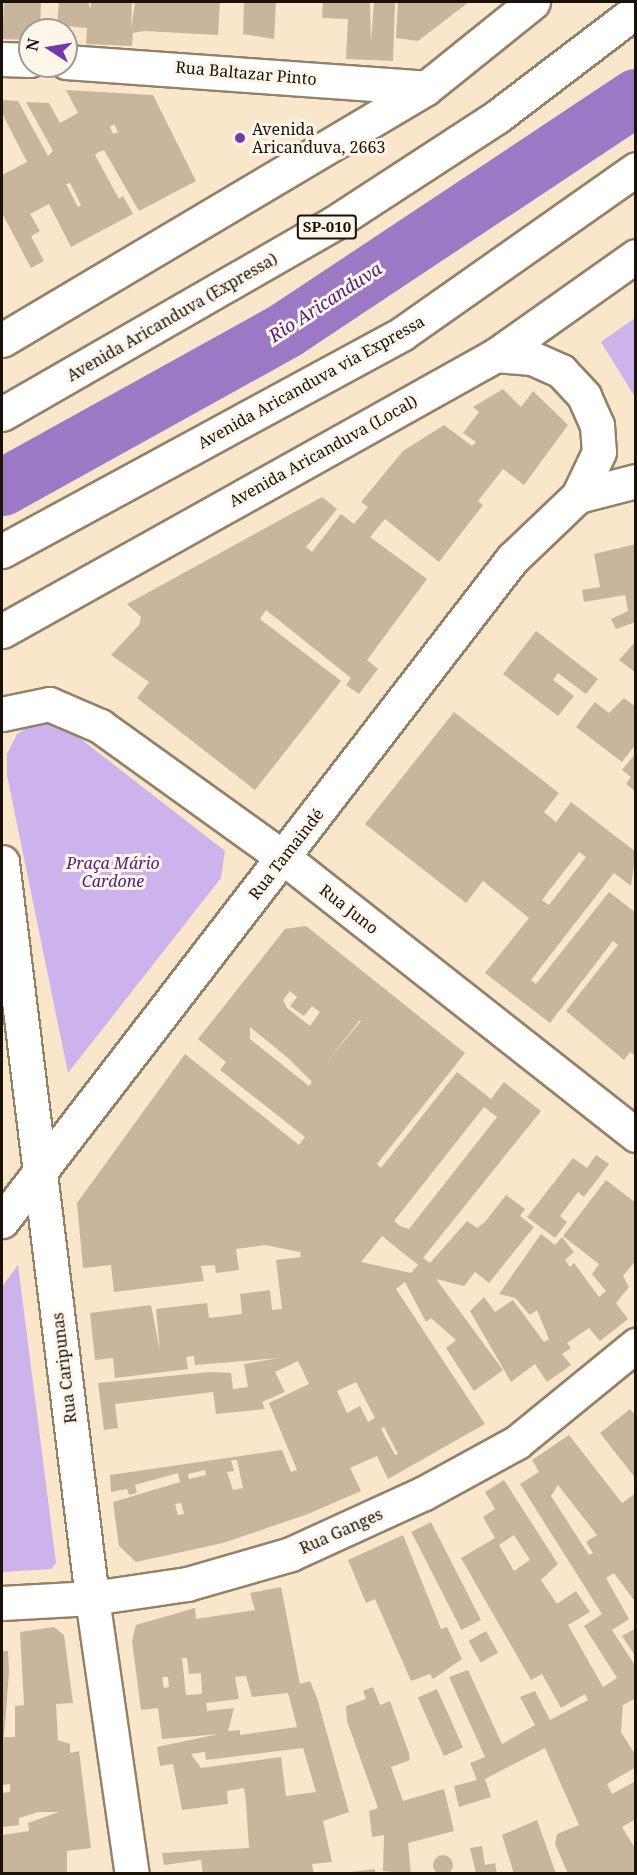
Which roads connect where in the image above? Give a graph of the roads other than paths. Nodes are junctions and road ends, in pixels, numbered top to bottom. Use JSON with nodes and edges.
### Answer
{"nodes":[{"id":1,"x":533,"y":2,"type":"edge"},
{"id":2,"x":636,"y":11,"type":"edge"},
{"id":3,"x":2,"y":59,"type":"edge"},
{"id":4,"x":18,"y":60,"type":"edge"},
{"id":5,"x":78,"y":63,"type":"edge"},
{"id":6,"x":426,"y":88,"type":"junction"},
{"id":7,"x":636,"y":169,"type":"edge"},
{"id":8,"x":636,"y":256,"type":"edge"},
{"id":9,"x":2,"y":340,"type":"edge"},
{"id":10,"x":496,"y":355,"type":"junction"},
{"id":11,"x":2,"y":414,"type":"edge"},
{"id":12,"x":636,"y":481,"type":"edge"},
{"id":13,"x":578,"y":496,"type":"junction"},
{"id":14,"x":2,"y":550,"type":"edge"},
{"id":15,"x":2,"y":631,"type":"edge"},
{"id":16,"x":2,"y":714,"type":"edge"},
{"id":17,"x":284,"y":858,"type":"junction"},
{"id":18,"x":2,"y":862,"type":"edge"},
{"id":19,"x":636,"y":1136,"type":"edge"},
{"id":20,"x":43,"y":1172,"type":"junction"},
{"id":21,"x":2,"y":1221,"type":"edge"},
{"id":22,"x":636,"y":1345,"type":"edge"},
{"id":23,"x":92,"y":1598,"type":"junction"},
{"id":24,"x":2,"y":1603,"type":"edge"},
{"id":25,"x":132,"y":1874,"type":"edge"}],
"edges":[{"from":1,"to":6,"type":"main road"},
{"from":2,"to":11,"type":"main road","name":"Avenida Aricanduva (Expressa)","number":"SP-010"},
{"from":3,"to":4,"type":"main road"},
{"from":5,"to":6,"type":"main road","name":"Rua Baltazar Pinto"},
{"from":6,"to":9,"type":"main road"},
{"from":7,"to":14,"type":"main road","name":"Avenida Aricanduva via Expressa"},
{"from":8,"to":10,"type":"main road","name":"Avenida Aricanduva (Local)"},
{"from":10,"to":13,"type":"main road"},
{"from":10,"to":15,"type":"main road","name":"Avenida Aricanduva (Local)"},
{"from":12,"to":13,"type":"main road"},
{"from":13,"to":17,"type":"main road","name":"Rua Tamaindé"},
{"from":16,"to":17,"type":"main road","name":"Rua Juno"},
{"from":17,"to":19,"type":"main road","name":"Rua Juno"},
{"from":17,"to":20,"type":"main road","name":"Rua Tamaindé"},
{"from":18,"to":20,"type":"main road","name":"Rua Caripunas"},
{"from":20,"to":21,"type":"main road","name":"Rua Tamaindé"},
{"from":20,"to":23,"type":"main road","name":"Rua Caripunas"},
{"from":22,"to":23,"type":"main road","name":"Rua Ganges"},
{"from":23,"to":24,"type":"main road","name":"Rua Ganges"},
{"from":23,"to":25,"type":"main road","name":"Rua Caripunas"}]}
